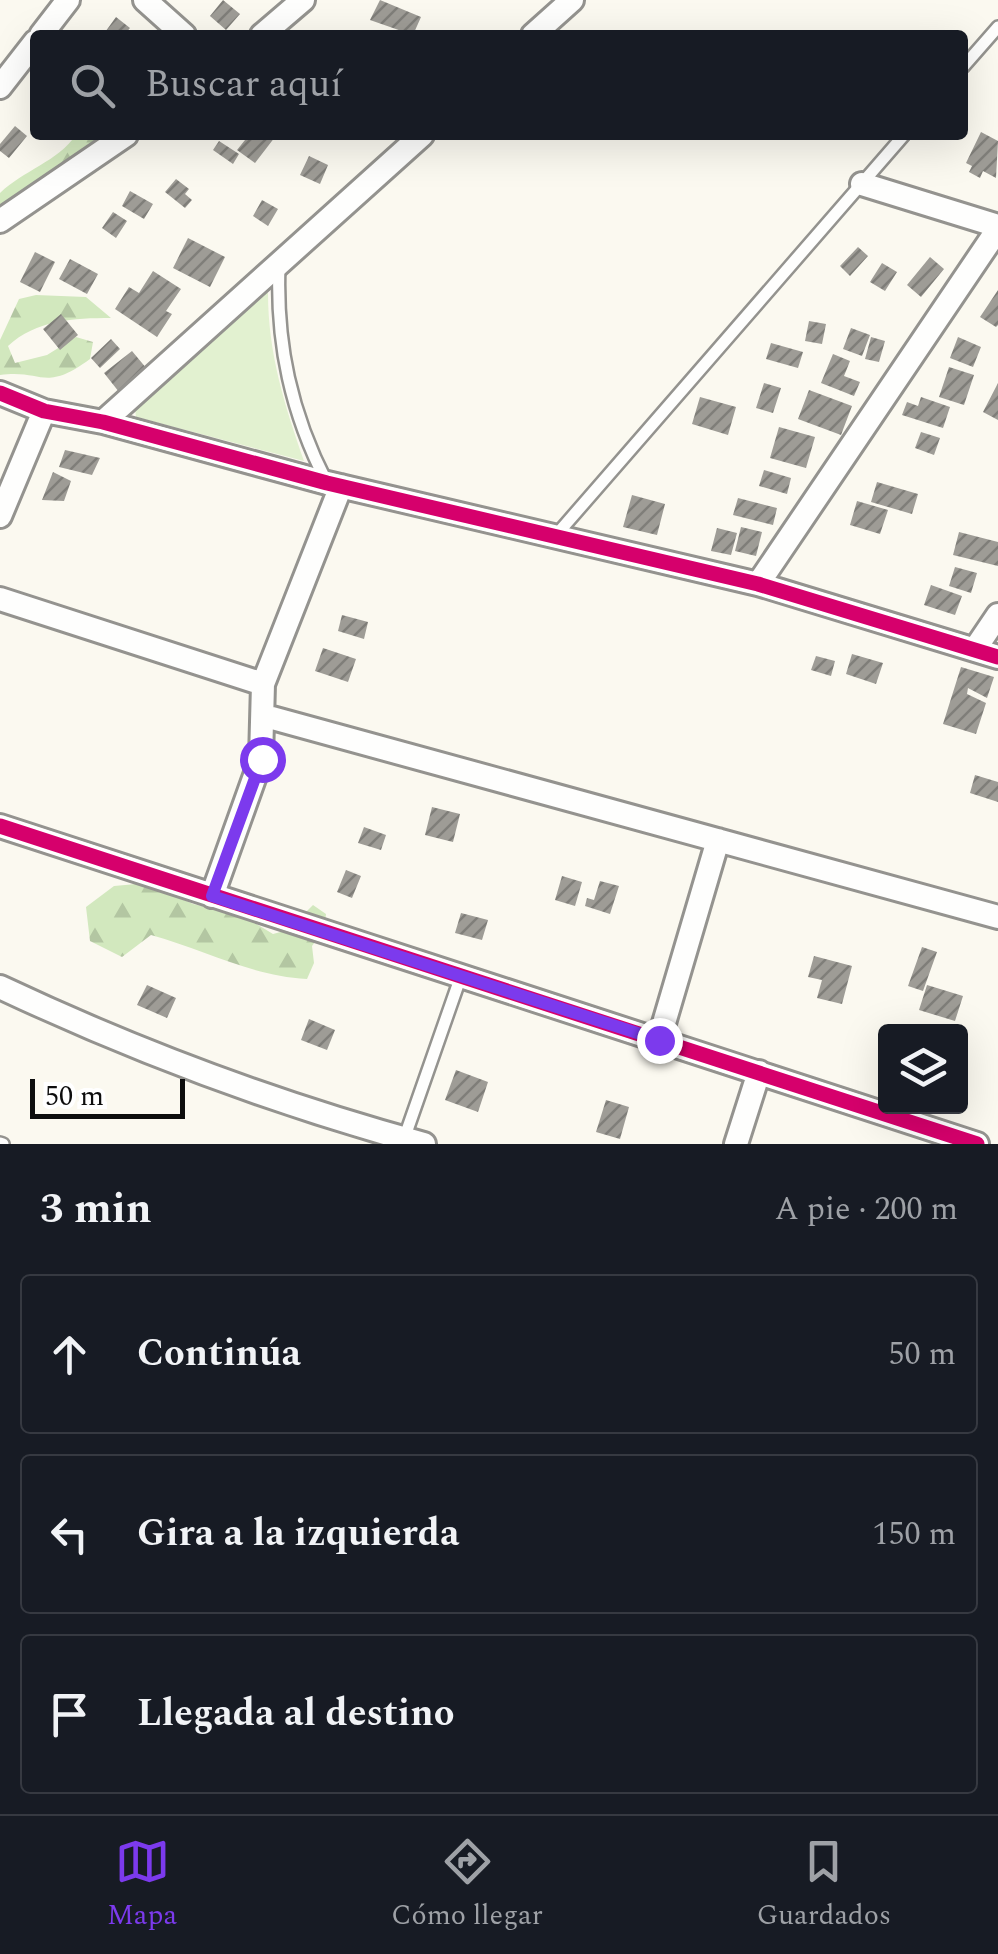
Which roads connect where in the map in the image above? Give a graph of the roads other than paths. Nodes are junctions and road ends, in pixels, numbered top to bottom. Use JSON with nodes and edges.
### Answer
{"nodes":[{"id":1,"x":68,"y":0,"type":"edge"},
{"id":2,"x":145,"y":0,"type":"edge"},
{"id":3,"x":303,"y":0,"type":"edge"},
{"id":4,"x":572,"y":0,"type":"edge"},
{"id":5,"x":998,"y":27,"type":"edge"},
{"id":6,"x":44,"y":30,"type":"edge"},
{"id":7,"x":178,"y":30,"type":"edge"},
{"id":8,"x":268,"y":30,"type":"edge"},
{"id":9,"x":539,"y":30,"type":"edge"},
{"id":10,"x":30,"y":48,"type":"edge"},
{"id":11,"x":968,"y":61,"type":"edge"},
{"id":12,"x":0,"y":87,"type":"edge"},
{"id":13,"x":119,"y":140,"type":"edge"},
{"id":14,"x":416,"y":140,"type":"edge"},
{"id":15,"x":900,"y":140,"type":"edge"},
{"id":16,"x":862,"y":184,"type":"junction"},
{"id":17,"x":0,"y":221,"type":"edge"},
{"id":18,"x":998,"y":227,"type":"edge"},
{"id":19,"x":279,"y":264,"type":"junction"},
{"id":20,"x":0,"y":393,"type":"edge"},
{"id":21,"x":44,"y":411,"type":"junction"},
{"id":22,"x":103,"y":422,"type":"junction"},
{"id":23,"x":334,"y":484,"type":"junction"},
{"id":24,"x":0,"y":516,"type":"edge"},
{"id":25,"x":558,"y":533,"type":"junction"},
{"id":26,"x":758,"y":584,"type":"junction"},
{"id":27,"x":0,"y":599,"type":"edge"},
{"id":28,"x":998,"y":615,"type":"edge"},
{"id":29,"x":987,"y":653,"type":"edge"},
{"id":30,"x":263,"y":684,"type":"junction"},
{"id":31,"x":265,"y":716,"type":"junction"},
{"id":32,"x":0,"y":826,"type":"edge"},
{"id":33,"x":718,"y":840,"type":"junction"},
{"id":34,"x":212,"y":896,"type":"junction"},
{"id":35,"x":998,"y":917,"type":"edge"},
{"id":36,"x":460,"y":976,"type":"junction"},
{"id":37,"x":1,"y":989,"type":"edge"},
{"id":38,"x":659,"y":1040,"type":"junction"},
{"id":39,"x":759,"y":1072,"type":"junction"},
{"id":40,"x":414,"y":1141,"type":"edge"},
{"id":41,"x":736,"y":1144,"type":"edge"},
{"id":42,"x":978,"y":1144,"type":"edge"}],
"edges":[{"from":1,"to":6,"type":"street"},
{"from":2,"to":7,"type":"street"},
{"from":3,"to":8,"type":"street"},
{"from":4,"to":9,"type":"street"},
{"from":5,"to":11,"type":"lane"},
{"from":10,"to":12,"type":"street"},
{"from":13,"to":17,"type":"street"},
{"from":14,"to":19,"type":"street"},
{"from":15,"to":16,"type":"lane"},
{"from":16,"to":18,"type":"street"},
{"from":16,"to":25,"type":"lane"},
{"from":18,"to":26,"type":"street"},
{"from":19,"to":22,"type":"street"},
{"from":19,"to":23,"type":"lane"},
{"from":20,"to":21,"type":"street"},
{"from":21,"to":22,"type":"street"},
{"from":21,"to":24,"type":"street"},
{"from":22,"to":23,"type":"street"},
{"from":23,"to":25,"type":"street"},
{"from":23,"to":30,"type":"street"},
{"from":25,"to":26,"type":"street"},
{"from":26,"to":29,"type":"street"},
{"from":27,"to":30,"type":"street"},
{"from":28,"to":29,"type":"street"},
{"from":30,"to":31,"type":"street"},
{"from":31,"to":33,"type":"street"},
{"from":31,"to":34,"type":"street"},
{"from":32,"to":34,"type":"street"},
{"from":33,"to":35,"type":"street"},
{"from":33,"to":38,"type":"street"},
{"from":34,"to":36,"type":"street"},
{"from":36,"to":38,"type":"street"},
{"from":36,"to":40,"type":"lane"},
{"from":37,"to":40,"type":"street"},
{"from":38,"to":39,"type":"street"},
{"from":39,"to":41,"type":"street"},
{"from":39,"to":42,"type":"street"}]}
